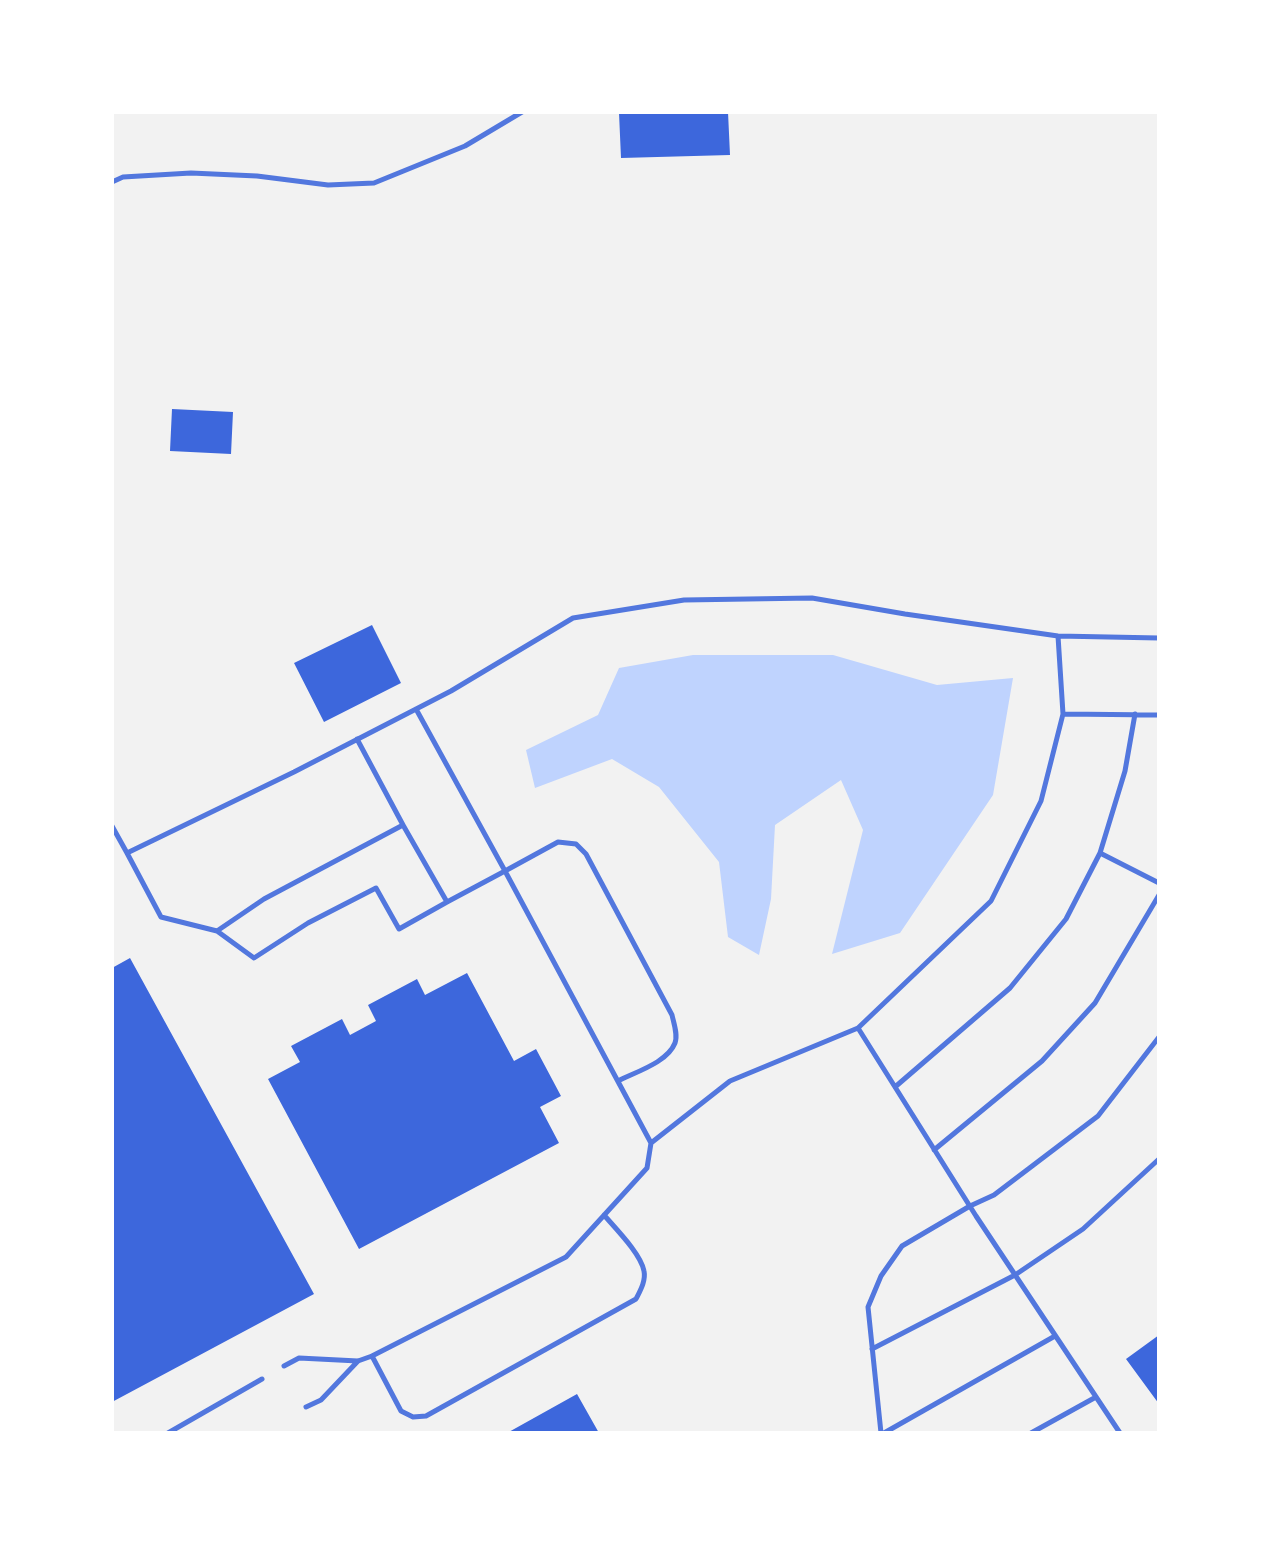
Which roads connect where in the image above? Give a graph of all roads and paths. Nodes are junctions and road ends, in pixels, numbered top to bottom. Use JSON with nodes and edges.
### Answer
{"nodes":[{"id":1,"x":522,"y":112,"type":"edge"},
{"id":2,"x":112,"y":182,"type":"edge"},
{"id":3,"x":1058,"y":636,"type":"junction"},
{"id":4,"x":1159,"y":638,"type":"edge"},
{"id":5,"x":416,"y":709,"type":"junction"},
{"id":6,"x":1063,"y":714,"type":"junction"},
{"id":7,"x":1135,"y":715,"type":"junction"},
{"id":8,"x":1159,"y":715,"type":"edge"},
{"id":9,"x":357,"y":739,"type":"junction"},
{"id":10,"x":403,"y":825,"type":"junction"},
{"id":11,"x":112,"y":826,"type":"edge"},
{"id":12,"x":127,"y":853,"type":"junction"},
{"id":13,"x":1100,"y":853,"type":"junction"},
{"id":14,"x":505,"y":871,"type":"junction"},
{"id":15,"x":1159,"y":883,"type":"edge"},
{"id":16,"x":1159,"y":895,"type":"edge"},
{"id":17,"x":447,"y":902,"type":"junction"},
{"id":18,"x":217,"y":931,"type":"junction"},
{"id":19,"x":858,"y":1028,"type":"junction"},
{"id":20,"x":1159,"y":1037,"type":"edge"},
{"id":21,"x":618,"y":1081,"type":"junction"},
{"id":22,"x":895,"y":1087,"type":"junction"},
{"id":23,"x":651,"y":1143,"type":"junction"},
{"id":24,"x":934,"y":1150,"type":"junction"},
{"id":25,"x":1159,"y":1159,"type":"edge"},
{"id":26,"x":970,"y":1206,"type":"junction"},
{"id":27,"x":604,"y":1215,"type":"junction"},
{"id":28,"x":1015,"y":1275,"type":"junction"},
{"id":29,"x":1055,"y":1336,"type":"junction"},
{"id":30,"x":872,"y":1349,"type":"junction"},
{"id":31,"x":372,"y":1356,"type":"junction"},
{"id":32,"x":358,"y":1361,"type":"junction"},
{"id":33,"x":284,"y":1366,"type":"dead end"},
{"id":34,"x":262,"y":1379,"type":"dead end"},
{"id":35,"x":1096,"y":1397,"type":"junction"},
{"id":36,"x":306,"y":1407,"type":"dead end"},
{"id":37,"x":169,"y":1433,"type":"edge"},
{"id":38,"x":882,"y":1433,"type":"edge"},
{"id":39,"x":1031,"y":1433,"type":"edge"},
{"id":40,"x":1120,"y":1433,"type":"edge"}],
"edges":[{"from":1,"to":2,"type":"lane"},
{"from":3,"to":4,"type":"lane"},
{"from":3,"to":5,"type":"lane"},
{"from":3,"to":6,"type":"lane"},
{"from":5,"to":9,"type":"lane"},
{"from":5,"to":14,"type":"lane"},
{"from":6,"to":7,"type":"lane"},
{"from":6,"to":19,"type":"lane"},
{"from":7,"to":8,"type":"lane"},
{"from":7,"to":13,"type":"lane"},
{"from":9,"to":10,"type":"lane"},
{"from":9,"to":12,"type":"lane"},
{"from":10,"to":17,"type":"lane"},
{"from":10,"to":18,"type":"lane"},
{"from":11,"to":12,"type":"lane"},
{"from":12,"to":18,"type":"lane"},
{"from":13,"to":15,"type":"lane"},
{"from":13,"to":22,"type":"lane"},
{"from":14,"to":17,"type":"lane"},
{"from":14,"to":21,"type":"lane"},
{"from":14,"to":21,"type":"lane"},
{"from":16,"to":24,"type":"lane"},
{"from":17,"to":18,"type":"lane"},
{"from":19,"to":22,"type":"lane"},
{"from":19,"to":23,"type":"lane"},
{"from":20,"to":26,"type":"lane"},
{"from":21,"to":23,"type":"lane"},
{"from":22,"to":24,"type":"lane"},
{"from":23,"to":27,"type":"lane"},
{"from":24,"to":26,"type":"lane"},
{"from":25,"to":28,"type":"lane"},
{"from":26,"to":28,"type":"lane"},
{"from":26,"to":30,"type":"lane"},
{"from":27,"to":31,"type":"lane"},
{"from":27,"to":31,"type":"lane"},
{"from":28,"to":29,"type":"lane"},
{"from":28,"to":30,"type":"lane"},
{"from":29,"to":35,"type":"lane"},
{"from":29,"to":38,"type":"lane"},
{"from":30,"to":38,"type":"lane"},
{"from":31,"to":32,"type":"lane"},
{"from":32,"to":33,"type":"lane"},
{"from":32,"to":36,"type":"lane"},
{"from":34,"to":37,"type":"lane"},
{"from":35,"to":39,"type":"lane"},
{"from":35,"to":40,"type":"lane"}]}
